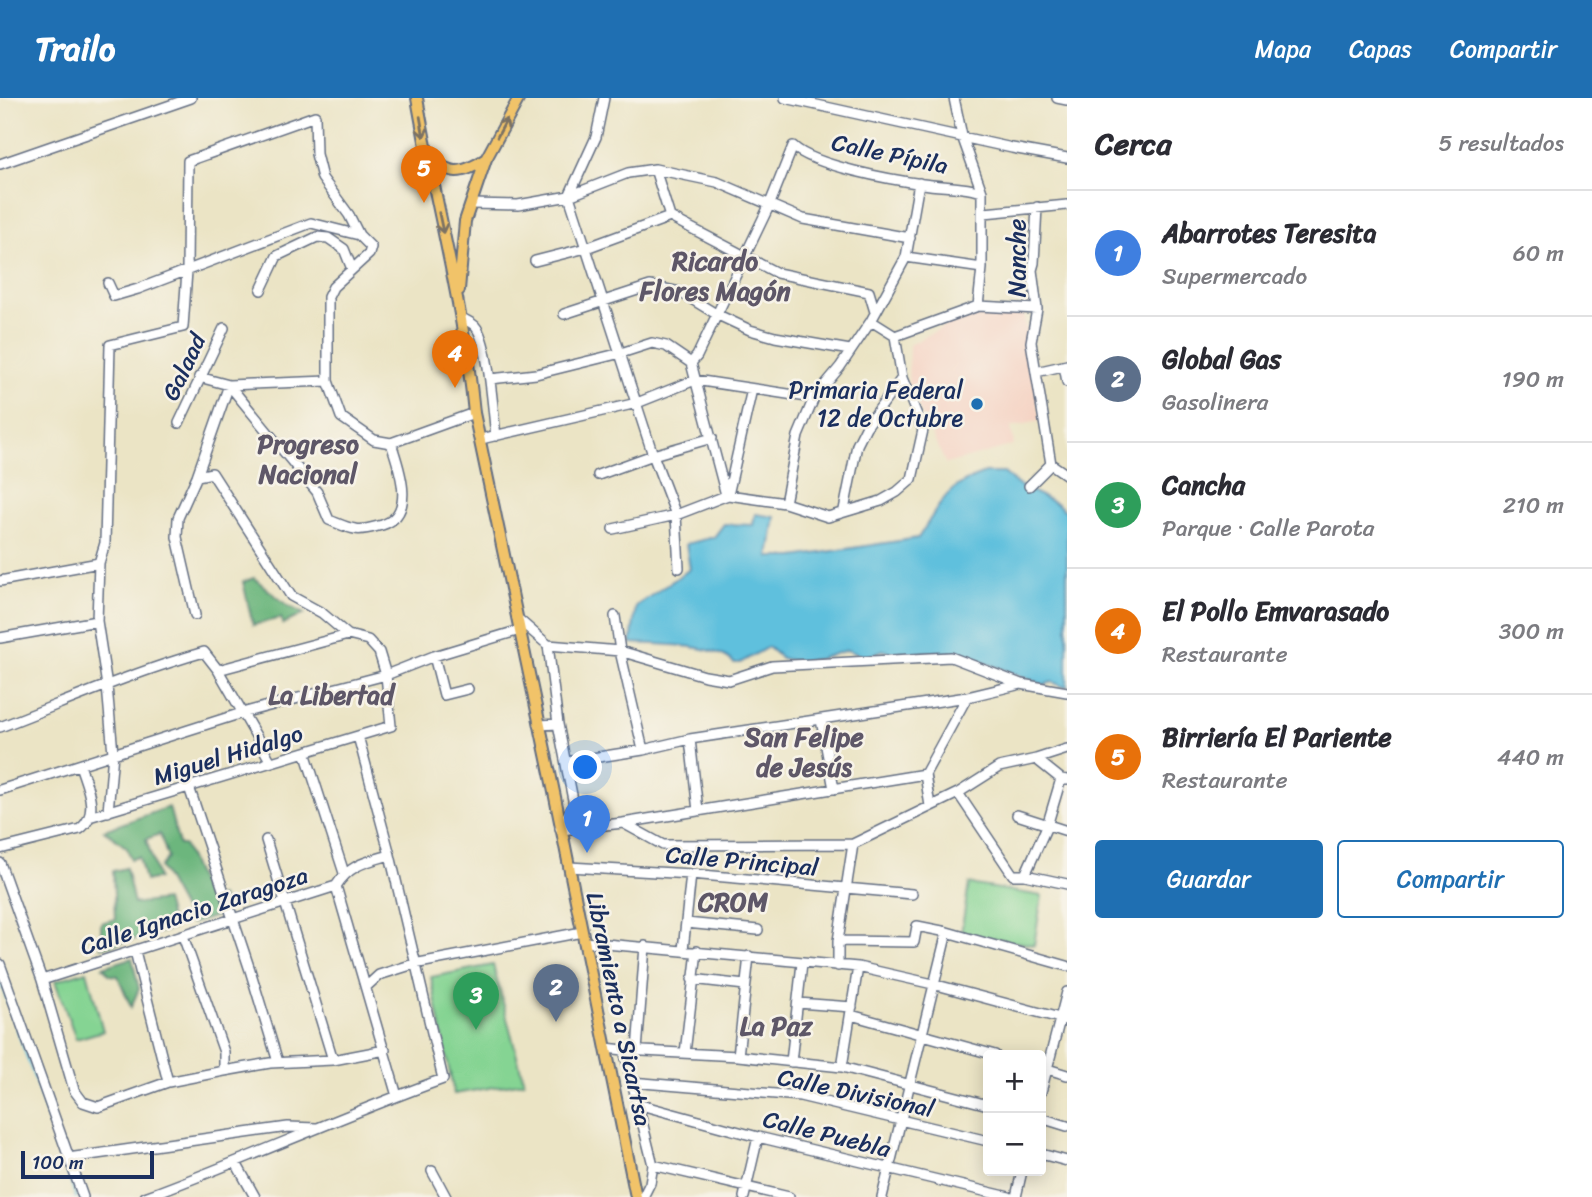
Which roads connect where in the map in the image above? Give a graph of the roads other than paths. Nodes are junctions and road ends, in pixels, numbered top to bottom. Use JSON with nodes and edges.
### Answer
{"nodes":[{"id":1,"x":191,"y":98,"type":"edge"},
{"id":2,"x":417,"y":98,"type":"edge"},
{"id":3,"x":517,"y":98,"type":"edge"},
{"id":4,"x":604,"y":98,"type":"edge"},
{"id":5,"x":785,"y":98,"type":"edge"},
{"id":6,"x":954,"y":98,"type":"edge"},
{"id":7,"x":1057,"y":98,"type":"edge"},
{"id":8,"x":1067,"y":100,"type":"edge"},
{"id":9,"x":962,"y":136,"type":"junction"},
{"id":10,"x":427,"y":156,"type":"junction"},
{"id":11,"x":1067,"y":158,"type":"edge"},
{"id":12,"x":486,"y":159,"type":"junction"},
{"id":13,"x":0,"y":164,"type":"edge"},
{"id":14,"x":655,"y":169,"type":"junction"},
{"id":15,"x":919,"y":184,"type":"junction"},
{"id":16,"x":982,"y":192,"type":"junction"},
{"id":17,"x":569,"y":195,"type":"junction"},
{"id":18,"x":471,"y":204,"type":"junction"},
{"id":19,"x":1067,"y":205,"type":"edge"},
{"id":20,"x":769,"y":206,"type":"junction"},
{"id":21,"x":1037,"y":206,"type":"junction"},
{"id":22,"x":984,"y":213,"type":"junction"},
{"id":23,"x":670,"y":217,"type":"junction"},
{"id":24,"x":359,"y":235,"type":"junction"},
{"id":25,"x":910,"y":238,"type":"junction"},
{"id":26,"x":586,"y":248,"type":"junction"},
{"id":27,"x":906,"y":257,"type":"junction"},
{"id":28,"x":744,"y":258,"type":"junction"},
{"id":29,"x":535,"y":261,"type":"dead end"},
{"id":30,"x":982,"y":268,"type":"junction"},
{"id":31,"x":352,"y":269,"type":"junction"},
{"id":32,"x":187,"y":271,"type":"junction"},
{"id":33,"x":108,"y":283,"type":"dead end"},
{"id":34,"x":261,"y":290,"type":"dead end"},
{"id":35,"x":604,"y":301,"type":"junction"},
{"id":36,"x":458,"y":304,"type":"junction"},
{"id":37,"x":978,"y":306,"type":"junction"},
{"id":38,"x":1037,"y":309,"type":"junction"},
{"id":39,"x":564,"y":314,"type":"dead end"},
{"id":40,"x":716,"y":314,"type":"junction"},
{"id":41,"x":873,"y":316,"type":"junction"},
{"id":42,"x":460,"y":317,"type":"junction"},
{"id":43,"x":224,"y":328,"type":"dead end"},
{"id":44,"x":895,"y":336,"type":"junction"},
{"id":45,"x":850,"y":350,"type":"junction"},
{"id":46,"x":621,"y":353,"type":"junction"},
{"id":47,"x":691,"y":363,"type":"junction"},
{"id":48,"x":1066,"y":365,"type":"edge"},
{"id":49,"x":1036,"y":372,"type":"junction"},
{"id":50,"x":199,"y":377,"type":"junction"},
{"id":51,"x":902,"y":378,"type":"junction"},
{"id":52,"x":490,"y":379,"type":"junction"},
{"id":53,"x":695,"y":380,"type":"junction"},
{"id":54,"x":328,"y":381,"type":"junction"},
{"id":55,"x":1067,"y":382,"type":"edge"},
{"id":56,"x":229,"y":385,"type":"junction"},
{"id":57,"x":752,"y":389,"type":"junction"},
{"id":58,"x":814,"y":398,"type":"junction"},
{"id":59,"x":637,"y":403,"type":"junction"},
{"id":60,"x":474,"y":413,"type":"junction"},
{"id":61,"x":179,"y":423,"type":"dead end"},
{"id":62,"x":496,"y":436,"type":"junction"},
{"id":63,"x":712,"y":438,"type":"junction"},
{"id":64,"x":481,"y":439,"type":"junction"},
{"id":65,"x":391,"y":443,"type":"junction"},
{"id":66,"x":653,"y":455,"type":"junction"},
{"id":67,"x":1051,"y":464,"type":"junction"},
{"id":68,"x":598,"y":475,"type":"dead end"},
{"id":69,"x":1067,"y":475,"type":"edge"},
{"id":70,"x":197,"y":476,"type":"junction"},
{"id":71,"x":1030,"y":486,"type":"dead end"},
{"id":72,"x":727,"y":495,"type":"junction"},
{"id":73,"x":785,"y":503,"type":"junction"},
{"id":74,"x":845,"y":510,"type":"junction"},
{"id":75,"x":676,"y":515,"type":"junction"},
{"id":76,"x":613,"y":529,"type":"dead end"},
{"id":77,"x":99,"y":563,"type":"junction"},
{"id":78,"x":679,"y":568,"type":"dead end"},
{"id":79,"x":0,"y":581,"type":"edge"},
{"id":80,"x":195,"y":615,"type":"dead end"},
{"id":81,"x":615,"y":616,"type":"dead end"},
{"id":82,"x":517,"y":618,"type":"junction"},
{"id":83,"x":97,"y":621,"type":"junction"},
{"id":84,"x":520,"y":630,"type":"junction"},
{"id":85,"x":348,"y":635,"type":"junction"},
{"id":86,"x":0,"y":639,"type":"edge"},
{"id":87,"x":548,"y":645,"type":"junction"},
{"id":88,"x":620,"y":651,"type":"junction"},
{"id":89,"x":434,"y":656,"type":"junction"},
{"id":90,"x":218,"y":670,"type":"junction"},
{"id":91,"x":386,"y":676,"type":"junction"},
{"id":92,"x":1021,"y":684,"type":"junction"},
{"id":93,"x":107,"y":686,"type":"junction"},
{"id":94,"x":468,"y":689,"type":"dead end"},
{"id":95,"x":1067,"y":692,"type":"edge"},
{"id":96,"x":967,"y":697,"type":"junction"},
{"id":97,"x":242,"y":713,"type":"junction"},
{"id":98,"x":821,"y":720,"type":"junction"},
{"id":99,"x":558,"y":724,"type":"junction"},
{"id":100,"x":539,"y":725,"type":"junction"},
{"id":101,"x":0,"y":727,"type":"edge"},
{"id":102,"x":358,"y":736,"type":"junction"},
{"id":103,"x":690,"y":738,"type":"junction"},
{"id":104,"x":1067,"y":749,"type":"edge"},
{"id":105,"x":643,"y":750,"type":"junction"},
{"id":106,"x":304,"y":752,"type":"junction"},
{"id":107,"x":113,"y":753,"type":"junction"},
{"id":108,"x":1036,"y":759,"type":"junction"},
{"id":109,"x":271,"y":762,"type":"junction"},
{"id":110,"x":567,"y":762,"type":"junction"},
{"id":111,"x":80,"y":765,"type":"junction"},
{"id":112,"x":925,"y":774,"type":"junction"},
{"id":113,"x":1064,"y":779,"type":"edge"},
{"id":114,"x":189,"y":787,"type":"junction"},
{"id":115,"x":834,"y":789,"type":"junction"},
{"id":116,"x":0,"y":790,"type":"edge"},
{"id":117,"x":958,"y":793,"type":"junction"},
{"id":118,"x":930,"y":806,"type":"junction"},
{"id":119,"x":698,"y":811,"type":"junction"},
{"id":120,"x":108,"y":812,"type":"junction"},
{"id":121,"x":1017,"y":815,"type":"dead end"},
{"id":122,"x":89,"y":817,"type":"junction"},
{"id":123,"x":623,"y":823,"type":"junction"},
{"id":124,"x":1047,"y":826,"type":"junction"},
{"id":125,"x":561,"y":829,"type":"junction"},
{"id":126,"x":1067,"y":831,"type":"edge"},
{"id":127,"x":266,"y":840,"type":"dead end"},
{"id":128,"x":853,"y":844,"type":"junction"},
{"id":129,"x":0,"y":849,"type":"edge"},
{"id":130,"x":390,"y":855,"type":"junction"},
{"id":131,"x":0,"y":863,"type":"edge"},
{"id":132,"x":569,"y":867,"type":"junction"},
{"id":133,"x":344,"y":873,"type":"junction"},
{"id":134,"x":691,"y":874,"type":"junction"},
{"id":135,"x":1026,"y":875,"type":"junction"},
{"id":136,"x":1067,"y":884,"type":"edge"},
{"id":137,"x":336,"y":886,"type":"junction"},
{"id":138,"x":846,"y":890,"type":"junction"},
{"id":139,"x":912,"y":894,"type":"dead end"},
{"id":140,"x":285,"y":903,"type":"junction"},
{"id":141,"x":233,"y":920,"type":"junction"},
{"id":142,"x":685,"y":923,"type":"junction"},
{"id":143,"x":758,"y":930,"type":"dead end"},
{"id":144,"x":947,"y":932,"type":"junction"},
{"id":145,"x":183,"y":936,"type":"junction"},
{"id":146,"x":583,"y":937,"type":"junction"},
{"id":147,"x":838,"y":941,"type":"junction"},
{"id":148,"x":645,"y":946,"type":"junction"},
{"id":149,"x":683,"y":950,"type":"junction"},
{"id":150,"x":135,"y":951,"type":"junction"},
{"id":151,"x":696,"y":951,"type":"junction"},
{"id":152,"x":749,"y":956,"type":"junction"},
{"id":153,"x":802,"y":963,"type":"junction"},
{"id":154,"x":0,"y":964,"type":"edge"},
{"id":155,"x":414,"y":964,"type":"junction"},
{"id":156,"x":838,"y":966,"type":"junction"},
{"id":157,"x":1067,"y":966,"type":"edge"},
{"id":158,"x":858,"y":967,"type":"junction"},
{"id":159,"x":692,"y":979,"type":"junction"},
{"id":160,"x":41,"y":980,"type":"junction"},
{"id":161,"x":933,"y":984,"type":"junction"},
{"id":162,"x":745,"y":985,"type":"junction"},
{"id":163,"x":367,"y":986,"type":"junction"},
{"id":164,"x":1067,"y":992,"type":"edge"},
{"id":165,"x":798,"y":1003,"type":"junction"},
{"id":166,"x":851,"y":1011,"type":"junction"},
{"id":167,"x":1063,"y":1019,"type":"edge"},
{"id":168,"x":920,"y":1035,"type":"junction"},
{"id":169,"x":606,"y":1048,"type":"junction"},
{"id":170,"x":385,"y":1050,"type":"junction"},
{"id":171,"x":624,"y":1050,"type":"junction"},
{"id":172,"x":637,"y":1051,"type":"junction"},
{"id":173,"x":983,"y":1052,"type":"edge"},
{"id":174,"x":685,"y":1053,"type":"junction"},
{"id":175,"x":738,"y":1056,"type":"junction"},
{"id":176,"x":333,"y":1060,"type":"junction"},
{"id":177,"x":278,"y":1062,"type":"junction"},
{"id":178,"x":791,"y":1062,"type":"junction"},
{"id":179,"x":1046,"y":1063,"type":"edge"},
{"id":180,"x":842,"y":1067,"type":"junction"},
{"id":181,"x":1046,"y":1069,"type":"edge"},
{"id":182,"x":223,"y":1071,"type":"junction"},
{"id":183,"x":1067,"y":1075,"type":"edge"},
{"id":184,"x":168,"y":1082,"type":"junction"},
{"id":185,"x":631,"y":1082,"type":"junction"},
{"id":186,"x":909,"y":1083,"type":"junction"},
{"id":187,"x":397,"y":1096,"type":"junction"},
{"id":188,"x":637,"y":1104,"type":"junction"},
{"id":189,"x":983,"y":1104,"type":"edge"},
{"id":190,"x":901,"y":1120,"type":"junction"},
{"id":191,"x":1046,"y":1120,"type":"edge"},
{"id":192,"x":1067,"y":1126,"type":"edge"},
{"id":193,"x":322,"y":1128,"type":"junction"},
{"id":194,"x":758,"y":1138,"type":"junction"},
{"id":195,"x":983,"y":1141,"type":"edge"},
{"id":196,"x":1046,"y":1155,"type":"edge"},
{"id":197,"x":68,"y":1158,"type":"junction"},
{"id":198,"x":1067,"y":1161,"type":"edge"},
{"id":199,"x":236,"y":1163,"type":"junction"},
{"id":200,"x":653,"y":1165,"type":"junction"},
{"id":201,"x":888,"y":1169,"type":"junction"},
{"id":202,"x":432,"y":1171,"type":"dead end"},
{"id":203,"x":1021,"y":1176,"type":"edge"},
{"id":204,"x":746,"y":1192,"type":"edge"},
{"id":205,"x":83,"y":1197,"type":"edge"},
{"id":206,"x":145,"y":1197,"type":"edge"},
{"id":207,"x":255,"y":1197,"type":"edge"},
{"id":208,"x":446,"y":1197,"type":"edge"},
{"id":209,"x":636,"y":1197,"type":"edge"},
{"id":210,"x":643,"y":1197,"type":"edge"},
{"id":211,"x":789,"y":1197,"type":"edge"},
{"id":212,"x":882,"y":1197,"type":"edge"},
{"id":213,"x":1009,"y":1197,"type":"edge"},
{"id":214,"x":1016,"y":1197,"type":"edge"}],
"edges":[{"from":1,"to":13,"type":"street"},
{"from":2,"to":10,"type":"main road","one_way":true},
{"from":12,"to":3,"type":"main road","one_way":true},
{"from":4,"to":17,"type":"street"},
{"from":5,"to":9,"type":"street"},
{"from":6,"to":9,"type":"street"},
{"from":7,"to":8,"type":"street"},
{"from":9,"to":11,"type":"street"},
{"from":9,"to":16,"type":"street"},
{"from":10,"to":12,"type":"main road"},
{"from":10,"to":36,"type":"main road","one_way":true},
{"from":12,"to":18,"type":"main road"},
{"from":14,"to":17,"type":"street"},
{"from":14,"to":20,"type":"street"},
{"from":14,"to":23,"type":"street"},
{"from":15,"to":16,"type":"street","name":"Calle Pípila"},
{"from":15,"to":20,"type":"street","name":"Calle Pípila"},
{"from":15,"to":25,"type":"street"},
{"from":16,"to":22,"type":"street"},
{"from":17,"to":18,"type":"street"},
{"from":17,"to":26,"type":"street"},
{"from":18,"to":36,"type":"main road"},
{"from":19,"to":21,"type":"street"},
{"from":20,"to":25,"type":"street"},
{"from":20,"to":28,"type":"street"},
{"from":21,"to":22,"type":"street"},
{"from":21,"to":38,"type":"street","name":"Nanche"},
{"from":22,"to":30,"type":"street"},
{"from":23,"to":26,"type":"street"},
{"from":23,"to":28,"type":"street"},
{"from":24,"to":31,"type":"street"},
{"from":24,"to":32,"type":"street"},
{"from":24,"to":32,"type":"street"},
{"from":25,"to":27,"type":"street"},
{"from":26,"to":29,"type":"street"},
{"from":26,"to":35,"type":"street"},
{"from":27,"to":30,"type":"street"},
{"from":27,"to":41,"type":"street"},
{"from":28,"to":40,"type":"street"},
{"from":28,"to":41,"type":"street"},
{"from":30,"to":37,"type":"street"},
{"from":31,"to":34,"type":"street"},
{"from":31,"to":54,"type":"street"},
{"from":32,"to":33,"type":"street"},
{"from":32,"to":77,"type":"street"},
{"from":35,"to":39,"type":"street"},
{"from":35,"to":40,"type":"street"},
{"from":35,"to":46,"type":"street"},
{"from":36,"to":42,"type":"main road","name":"Libramiento a Sicartsa"},
{"from":37,"to":38,"type":"street"},
{"from":37,"to":44,"type":"street"},
{"from":38,"to":49,"type":"street","name":"Nanche"},
{"from":40,"to":45,"type":"street"},
{"from":40,"to":47,"type":"street"},
{"from":41,"to":44,"type":"street"},
{"from":41,"to":45,"type":"street"},
{"from":42,"to":52,"type":"street"},
{"from":42,"to":60,"type":"main road","name":"Libramiento a Sicartsa"},
{"from":43,"to":50,"type":"street","name":"Galaad"},
{"from":44,"to":51,"type":"street"},
{"from":45,"to":58,"type":"street"},
{"from":46,"to":47,"type":"street"},
{"from":46,"to":52,"type":"street"},
{"from":46,"to":59,"type":"street"},
{"from":47,"to":53,"type":"street"},
{"from":48,"to":49,"type":"street"},
{"from":48,"to":55,"type":"street"},
{"from":49,"to":67,"type":"street","name":"Nanche"},
{"from":50,"to":56,"type":"street"},
{"from":50,"to":61,"type":"street","name":"Galaad"},
{"from":51,"to":74,"type":"street"},
{"from":51,"to":74,"type":"street"},
{"from":52,"to":62,"type":"street"},
{"from":53,"to":57,"type":"street"},
{"from":53,"to":59,"type":"street"},
{"from":53,"to":63,"type":"street"},
{"from":54,"to":56,"type":"street"},
{"from":54,"to":65,"type":"street"},
{"from":56,"to":65,"type":"street"},
{"from":56,"to":70,"type":"street"},
{"from":57,"to":58,"type":"street"},
{"from":57,"to":72,"type":"street"},
{"from":58,"to":73,"type":"street"},
{"from":59,"to":62,"type":"street"},
{"from":59,"to":66,"type":"street"},
{"from":60,"to":64,"type":"main road","name":"Libramiento a Sicartsa"},
{"from":60,"to":65,"type":"street"},
{"from":62,"to":64,"type":"street"},
{"from":63,"to":66,"type":"street"},
{"from":63,"to":72,"type":"street"},
{"from":64,"to":82,"type":"main road","name":"Libramiento a Sicartsa"},
{"from":66,"to":68,"type":"street"},
{"from":66,"to":75,"type":"street"},
{"from":67,"to":69,"type":"street"},
{"from":67,"to":71,"type":"street"},
{"from":70,"to":80,"type":"street"},
{"from":70,"to":85,"type":"street"},
{"from":72,"to":73,"type":"street"},
{"from":72,"to":75,"type":"street"},
{"from":73,"to":74,"type":"street"},
{"from":75,"to":76,"type":"street"},
{"from":75,"to":78,"type":"street"},
{"from":77,"to":79,"type":"street"},
{"from":77,"to":83,"type":"street"},
{"from":81,"to":88,"type":"street"},
{"from":82,"to":84,"type":"main road","name":"Libramiento a Sicartsa"},
{"from":82,"to":87,"type":"street"},
{"from":83,"to":86,"type":"street"},
{"from":83,"to":93,"type":"street"},
{"from":84,"to":89,"type":"street"},
{"from":84,"to":100,"type":"main road","name":"Libramiento a Sicartsa"},
{"from":85,"to":90,"type":"street"},
{"from":85,"to":91,"type":"street"},
{"from":87,"to":88,"type":"street"},
{"from":87,"to":99,"type":"street"},
{"from":88,"to":92,"type":"street"},
{"from":88,"to":105,"type":"street"},
{"from":89,"to":91,"type":"street"},
{"from":89,"to":94,"type":"street"},
{"from":90,"to":93,"type":"street"},
{"from":90,"to":97,"type":"street"},
{"from":91,"to":97,"type":"street"},
{"from":91,"to":102,"type":"street","name":"Miguel Hidalgo"},
{"from":92,"to":95,"type":"street"},
{"from":92,"to":96,"type":"street"},
{"from":93,"to":101,"type":"street"},
{"from":93,"to":107,"type":"street"},
{"from":96,"to":98,"type":"street"},
{"from":96,"to":112,"type":"street"},
{"from":97,"to":107,"type":"street"},
{"from":97,"to":109,"type":"street"},
{"from":98,"to":103,"type":"street"},
{"from":98,"to":115,"type":"street"},
{"from":99,"to":100,"type":"street"},
{"from":99,"to":110,"type":"street"},
{"from":100,"to":125,"type":"main road","name":"Libramiento a Sicartsa"},
{"from":102,"to":106,"type":"street","name":"Miguel Hidalgo"},
{"from":102,"to":130,"type":"street"},
{"from":103,"to":105,"type":"street"},
{"from":103,"to":119,"type":"street"},
{"from":104,"to":108,"type":"street"},
{"from":105,"to":110,"type":"street"},
{"from":106,"to":109,"type":"street","name":"Miguel Hidalgo"},
{"from":106,"to":133,"type":"street"},
{"from":107,"to":111,"type":"street"},
{"from":107,"to":120,"type":"street"},
{"from":108,"to":113,"type":"street"},
{"from":108,"to":117,"type":"street"},
{"from":109,"to":114,"type":"street","name":"Miguel Hidalgo"},
{"from":110,"to":125,"type":"street"},
{"from":111,"to":116,"type":"street"},
{"from":111,"to":122,"type":"street"},
{"from":112,"to":115,"type":"street"},
{"from":112,"to":118,"type":"street"},
{"from":113,"to":124,"type":"street"},
{"from":114,"to":120,"type":"street","name":"Miguel Hidalgo"},
{"from":114,"to":141,"type":"street"},
{"from":115,"to":119,"type":"street"},
{"from":117,"to":118,"type":"street"},
{"from":117,"to":135,"type":"street"},
{"from":118,"to":128,"type":"street"},
{"from":119,"to":123,"type":"street"},
{"from":120,"to":122,"type":"street","name":"Miguel Hidalgo"},
{"from":121,"to":124,"type":"street"},
{"from":122,"to":129,"type":"street"},
{"from":123,"to":125,"type":"street"},
{"from":123,"to":128,"type":"street"},
{"from":124,"to":126,"type":"street"},
{"from":124,"to":135,"type":"street"},
{"from":125,"to":132,"type":"main road","name":"Libramiento a Sicartsa"},
{"from":127,"to":140,"type":"street"},
{"from":128,"to":138,"type":"street"},
{"from":130,"to":133,"type":"street","name":"Calle Ignacio Zaragoza"},
{"from":130,"to":155,"type":"street"},
{"from":131,"to":160,"type":"street"},
{"from":132,"to":134,"type":"street","name":"Calle Principal"},
{"from":132,"to":146,"type":"main road","name":"Libramiento a Sicartsa"},
{"from":133,"to":137,"type":"street","name":"Calle Ignacio Zaragoza"},
{"from":134,"to":138,"type":"street","name":"Calle Principal"},
{"from":134,"to":142,"type":"street"},
{"from":135,"to":136,"type":"street"},
{"from":137,"to":140,"type":"street","name":"Calle Ignacio Zaragoza"},
{"from":137,"to":163,"type":"street"},
{"from":138,"to":139,"type":"street","name":"Calle Principal"},
{"from":138,"to":147,"type":"street"},
{"from":140,"to":141,"type":"street","name":"Calle Ignacio Zaragoza"},
{"from":140,"to":176,"type":"street"},
{"from":141,"to":145,"type":"street","name":"Calle Ignacio Zaragoza"},
{"from":141,"to":177,"type":"street"},
{"from":142,"to":143,"type":"street"},
{"from":142,"to":149,"type":"street"},
{"from":144,"to":147,"type":"street"},
{"from":144,"to":157,"type":"street"},
{"from":144,"to":161,"type":"street"},
{"from":145,"to":150,"type":"street","name":"Calle Ignacio Zaragoza"},
{"from":145,"to":182,"type":"street"},
{"from":146,"to":148,"type":"street"},
{"from":146,"to":155,"type":"street"},
{"from":146,"to":169,"type":"main road","name":"Libramiento a Sicartsa"},
{"from":147,"to":156,"type":"street"},
{"from":148,"to":149,"type":"street"},
{"from":148,"to":172,"type":"street"},
{"from":149,"to":151,"type":"street"},
{"from":150,"to":160,"type":"street","name":"Calle Ignacio Zaragoza"},
{"from":150,"to":184,"type":"street"},
{"from":151,"to":152,"type":"street"},
{"from":151,"to":159,"type":"street"},
{"from":152,"to":153,"type":"street"},
{"from":152,"to":162,"type":"street"},
{"from":153,"to":156,"type":"street"},
{"from":153,"to":165,"type":"street"},
{"from":154,"to":197,"type":"street"},
{"from":155,"to":163,"type":"street"},
{"from":155,"to":187,"type":"street"},
{"from":156,"to":158,"type":"street"},
{"from":158,"to":161,"type":"street"},
{"from":158,"to":166,"type":"street"},
{"from":159,"to":162,"type":"street"},
{"from":159,"to":174,"type":"street"},
{"from":160,"to":184,"type":"street"},
{"from":161,"to":167,"type":"street"},
{"from":161,"to":168,"type":"street"},
{"from":162,"to":175,"type":"street"},
{"from":163,"to":170,"type":"street"},
{"from":164,"to":167,"type":"street"},
{"from":165,"to":166,"type":"street"},
{"from":165,"to":178,"type":"street"},
{"from":166,"to":168,"type":"street"},
{"from":166,"to":180,"type":"street"},
{"from":167,"to":179,"type":"street"},
{"from":168,"to":173,"type":"street"},
{"from":168,"to":186,"type":"street"},
{"from":169,"to":171,"type":"street"},
{"from":169,"to":209,"type":"main road","name":"Libramiento a Sicartsa"},
{"from":170,"to":176,"type":"street"},
{"from":170,"to":187,"type":"street"},
{"from":171,"to":172,"type":"street"},
{"from":171,"to":185,"type":"street"},
{"from":172,"to":174,"type":"street"},
{"from":174,"to":175,"type":"street"},
{"from":175,"to":178,"type":"street"},
{"from":176,"to":177,"type":"street"},
{"from":177,"to":182,"type":"street"},
{"from":178,"to":180,"type":"street"},
{"from":180,"to":186,"type":"street"},
{"from":181,"to":183,"type":"street"},
{"from":182,"to":184,"type":"street"},
{"from":185,"to":188,"type":"street"},
{"from":185,"to":190,"type":"street","name":"Calle Divisional"},
{"from":186,"to":189,"type":"street"},
{"from":186,"to":190,"type":"street"},
{"from":187,"to":193,"type":"street"},
{"from":188,"to":194,"type":"street","name":"Calle Puebla"},
{"from":188,"to":200,"type":"street"},
{"from":190,"to":195,"type":"street","name":"Calle Divisional"},
{"from":190,"to":201,"type":"street"},
{"from":191,"to":192,"type":"street"},
{"from":193,"to":197,"type":"street"},
{"from":193,"to":199,"type":"street"},
{"from":194,"to":201,"type":"street","name":"Calle Puebla"},
{"from":194,"to":204,"type":"street"},
{"from":196,"to":198,"type":"street"},
{"from":197,"to":205,"type":"street"},
{"from":199,"to":206,"type":"street"},
{"from":199,"to":207,"type":"street"},
{"from":200,"to":204,"type":"street"},
{"from":200,"to":210,"type":"street"},
{"from":201,"to":212,"type":"street"},
{"from":201,"to":213,"type":"street","name":"Calle Puebla"},
{"from":202,"to":208,"type":"street"},
{"from":203,"to":214,"type":"street"},
{"from":204,"to":211,"type":"street"}]}
